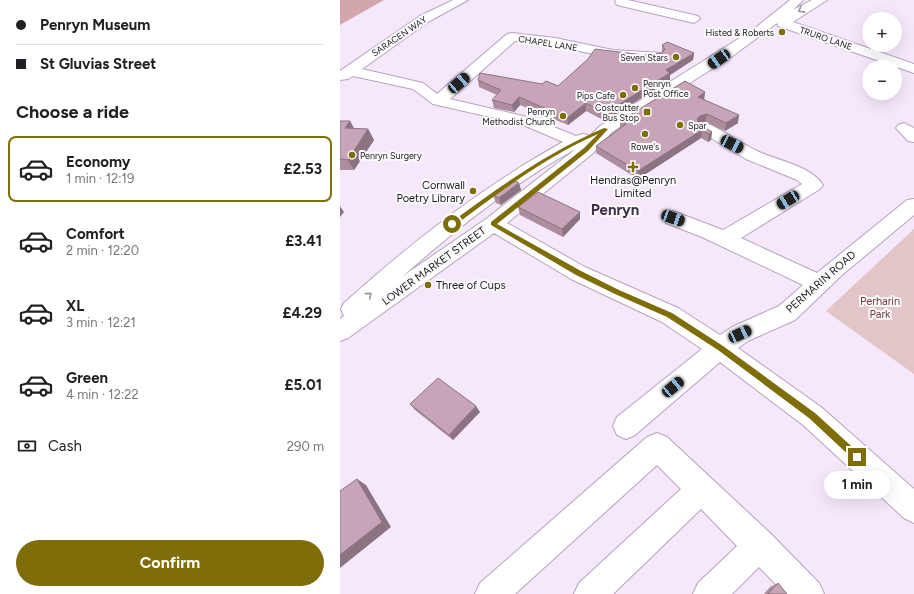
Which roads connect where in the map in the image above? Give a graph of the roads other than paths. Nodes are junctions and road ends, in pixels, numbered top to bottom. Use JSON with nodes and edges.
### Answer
{"nodes":[{"id":1,"x":462,"y":0,"type":"edge"},
{"id":2,"x":797,"y":0,"type":"edge"},
{"id":3,"x":821,"y":0,"type":"edge"},
{"id":4,"x":622,"y":1,"type":"edge"},
{"id":5,"x":694,"y":19,"type":"dead end"},
{"id":6,"x":783,"y":23,"type":"junction"},
{"id":7,"x":759,"y":32,"type":"junction"},
{"id":8,"x":656,"y":56,"type":"edge"},
{"id":9,"x":914,"y":69,"type":"edge"},
{"id":10,"x":347,"y":74,"type":"edge"},
{"id":11,"x":438,"y":101,"type":"junction"},
{"id":12,"x":705,"y":128,"type":"edge"},
{"id":13,"x":606,"y":129,"type":"junction"},
{"id":14,"x":576,"y":142,"type":"junction"},
{"id":15,"x":914,"y":205,"type":"edge"},
{"id":16,"x":673,"y":218,"type":"dead end"},
{"id":17,"x":493,"y":224,"type":"junction"},
{"id":18,"x":724,"y":239,"type":"junction"},
{"id":19,"x":819,"y":283,"type":"junction"},
{"id":20,"x":340,"y":321,"type":"edge"},
{"id":21,"x":340,"y":331,"type":"edge"},
{"id":22,"x":720,"y":348,"type":"junction"},
{"id":23,"x":626,"y":426,"type":"dead end"},
{"id":24,"x":701,"y":489,"type":"junction"},
{"id":25,"x":914,"y":508,"type":"edge"},
{"id":26,"x":760,"y":545,"type":"junction"},
{"id":27,"x":491,"y":594,"type":"edge"},
{"id":28,"x":590,"y":594,"type":"edge"},
{"id":29,"x":710,"y":594,"type":"edge"},
{"id":30,"x":808,"y":594,"type":"edge"}],
"edges":[{"from":1,"to":10,"type":"street","name":"SARACEN WAY"},
{"from":2,"to":7,"type":"street"},
{"from":3,"to":6,"type":"street","one_way":true},
{"from":4,"to":5,"type":"street"},
{"from":6,"to":7,"type":"street"},
{"from":6,"to":9,"type":"street","name":"TRURO LANE"},
{"from":7,"to":13,"type":"street","name":"LOWER MARKET STREET"},
{"from":8,"to":11,"type":"street","name":"CHAPEL LANE"},
{"from":10,"to":11,"type":"street"},
{"from":11,"to":14,"type":"street"},
{"from":12,"to":18,"type":"street"},
{"from":13,"to":14,"type":"street"},
{"from":13,"to":17,"type":"street","name":"LOWER MARKET STREET"},
{"from":20,"to":14,"type":"street","one_way":true},
{"from":15,"to":19,"type":"street","name":"PERMARIN ROAD"},
{"from":16,"to":18,"type":"street"},
{"from":17,"to":21,"type":"street","name":"LOWER MARKET STREET"},
{"from":17,"to":22,"type":"street"},
{"from":18,"to":19,"type":"street"},
{"from":19,"to":22,"type":"street","name":"PERMARIN ROAD"},
{"from":22,"to":23,"type":"street","name":"PERMARIN ROAD"},
{"from":22,"to":25,"type":"street"},
{"from":24,"to":26,"type":"street"},
{"from":24,"to":27,"type":"street"},
{"from":24,"to":28,"type":"street"},
{"from":26,"to":29,"type":"street"},
{"from":26,"to":30,"type":"street"}]}
